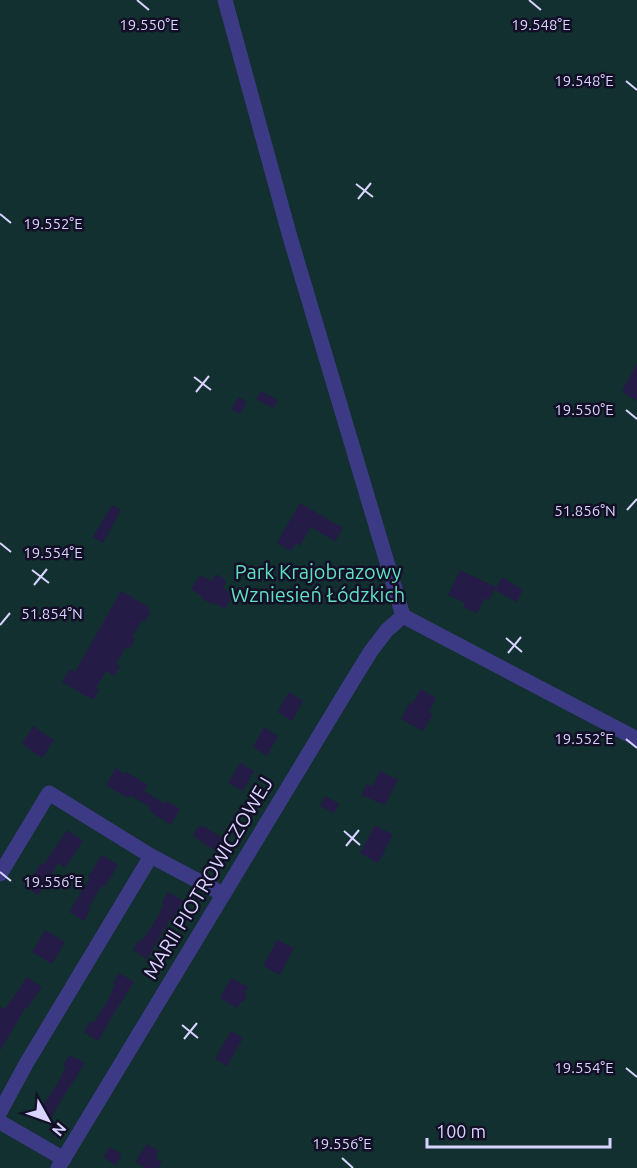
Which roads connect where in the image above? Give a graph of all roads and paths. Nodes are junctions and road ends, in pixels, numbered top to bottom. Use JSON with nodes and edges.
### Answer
{"nodes":[{"id":1,"x":225,"y":0,"type":"edge"},
{"id":2,"x":403,"y":616,"type":"junction"},
{"id":3,"x":637,"y":739,"type":"edge"},
{"id":4,"x":151,"y":856,"type":"junction"},
{"id":5,"x":0,"y":874,"type":"edge"},
{"id":6,"x":223,"y":894,"type":"junction"},
{"id":7,"x":0,"y":1112,"type":"edge"},
{"id":8,"x":0,"y":1122,"type":"edge"},
{"id":9,"x":61,"y":1163,"type":"edge"}],
"edges":[{"from":1,"to":2,"type":"street"},
{"from":2,"to":3,"type":"street"},
{"from":2,"to":6,"type":"street","name":"MARII PIOTROWICZOWEJ"},
{"from":4,"to":5,"type":"street"},
{"from":4,"to":6,"type":"street"},
{"from":4,"to":7,"type":"street"},
{"from":6,"to":9,"type":"street","name":"MARII PIOTROWICZOWEJ"},
{"from":8,"to":9,"type":"street"}]}
